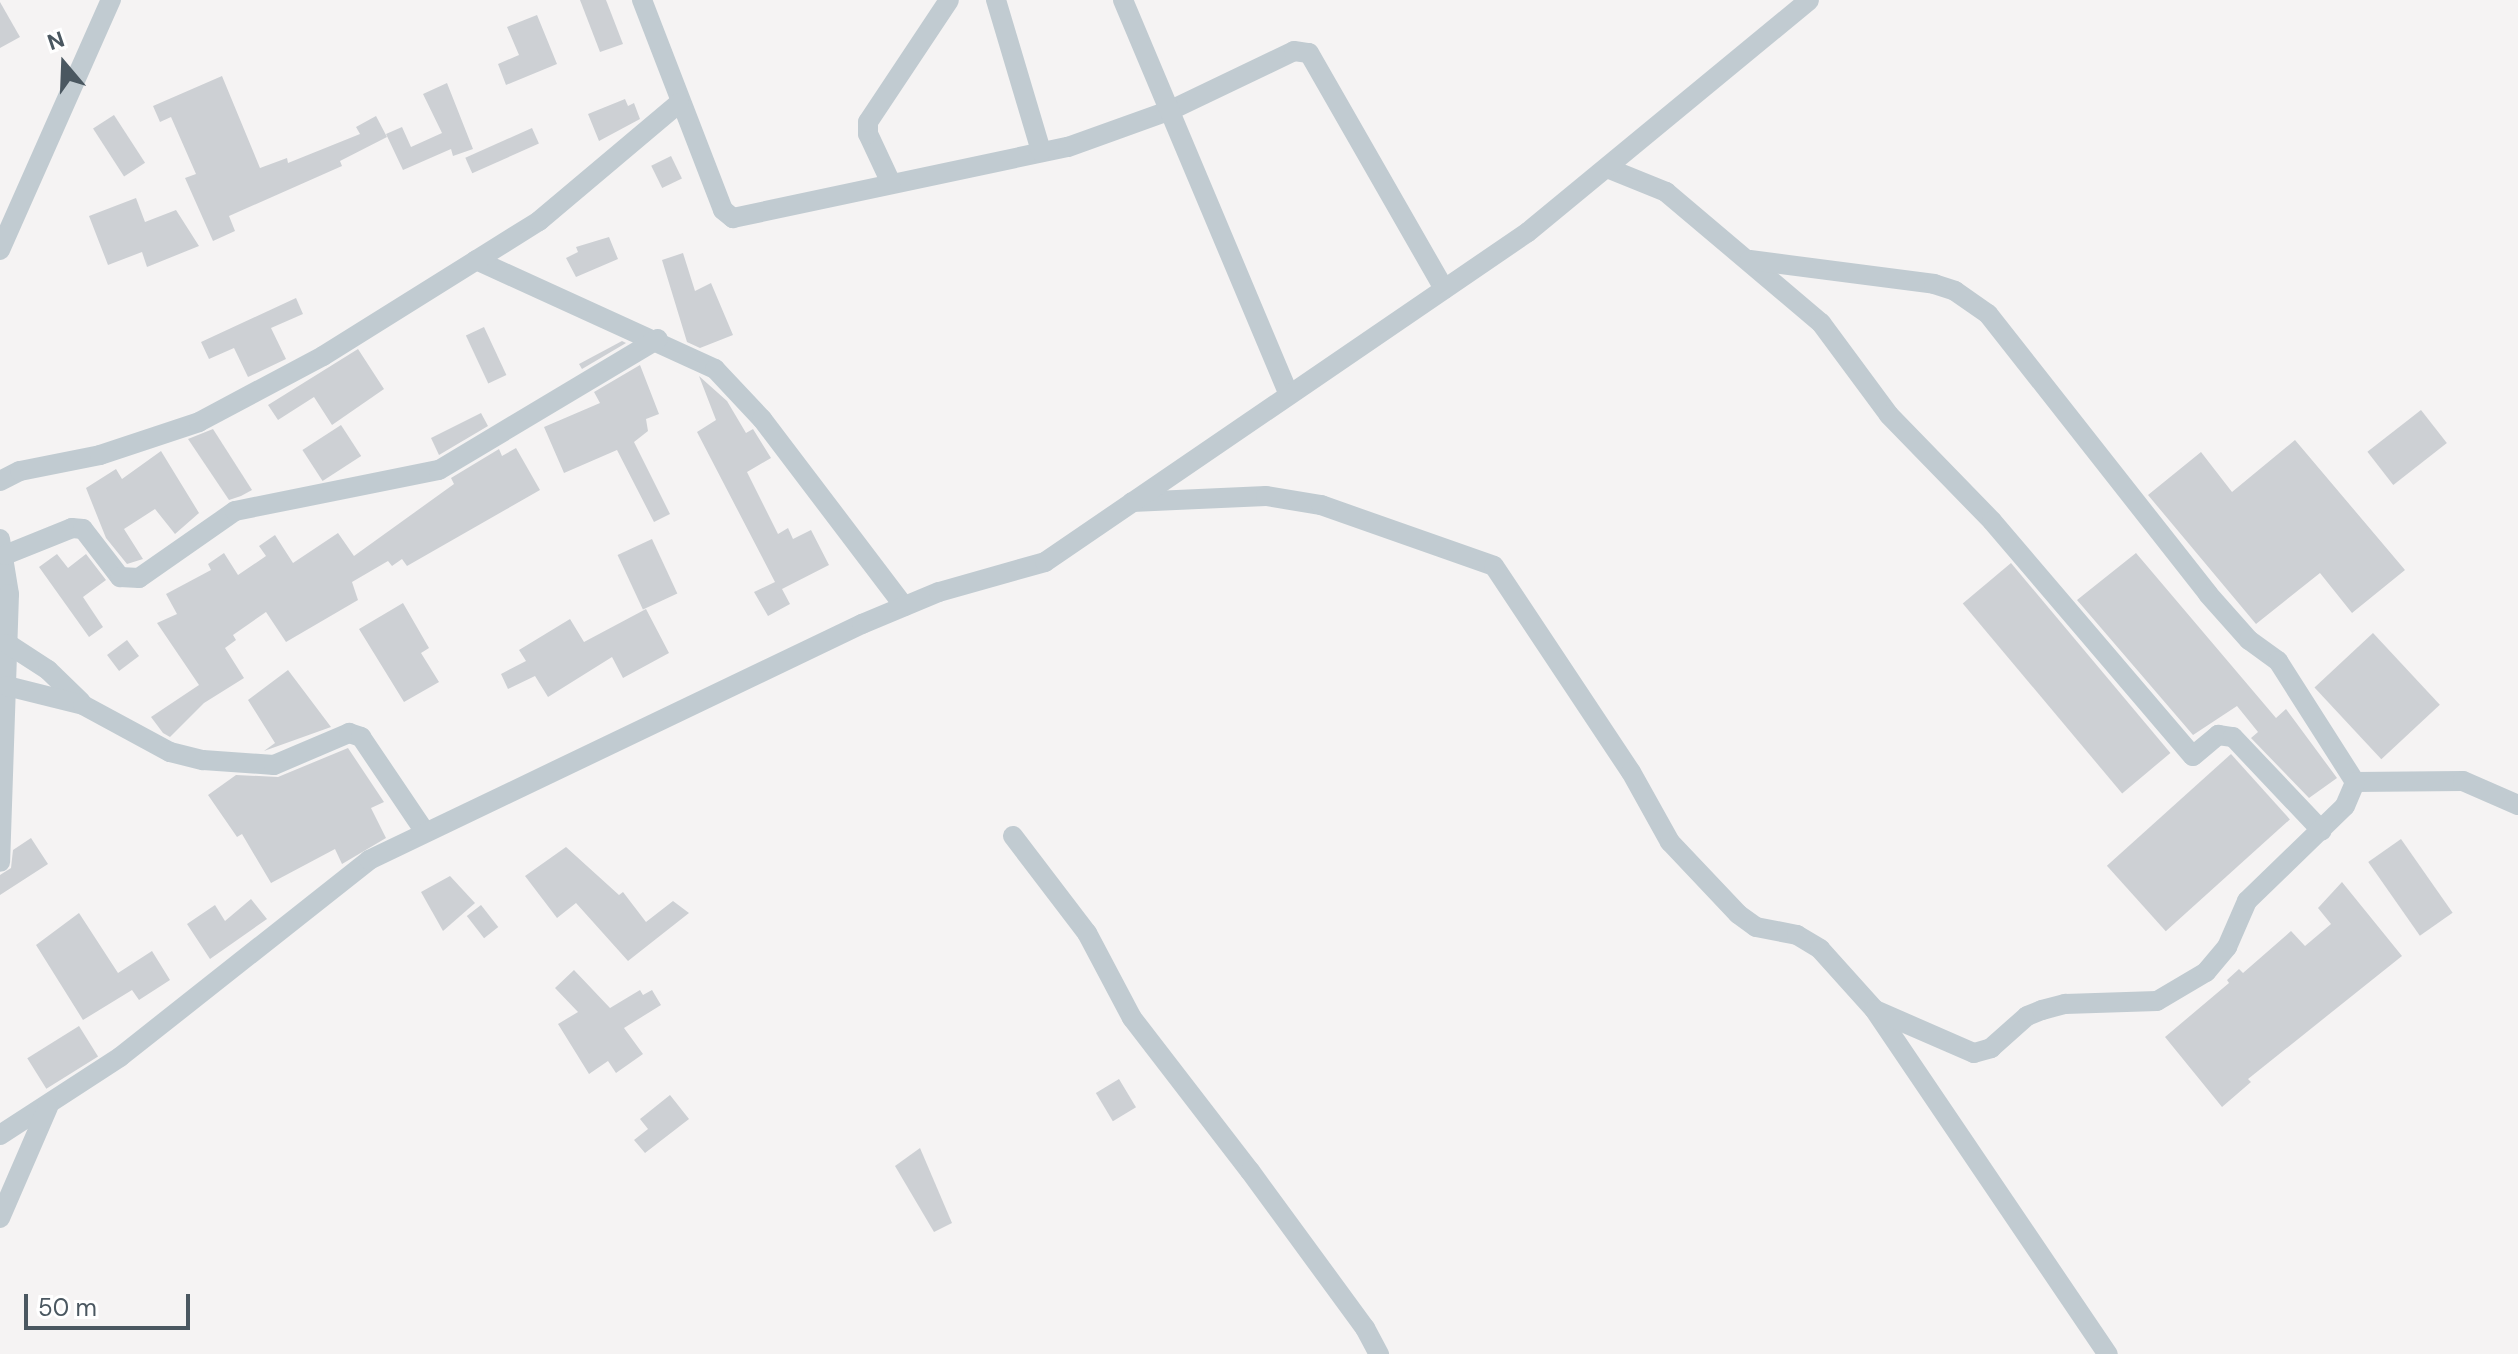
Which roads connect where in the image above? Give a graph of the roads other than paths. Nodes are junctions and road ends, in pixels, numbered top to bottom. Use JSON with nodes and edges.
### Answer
{"nodes":[{"id":1,"x":111,"y":0,"type":"edge"},
{"id":2,"x":642,"y":0,"type":"edge"},
{"id":3,"x":949,"y":0,"type":"edge"},
{"id":4,"x":996,"y":0,"type":"edge"},
{"id":5,"x":1123,"y":0,"type":"edge"},
{"id":6,"x":1809,"y":0,"type":"edge"},
{"id":7,"x":679,"y":103,"type":"junction"},
{"id":8,"x":1171,"y":110,"type":"junction"},
{"id":9,"x":1041,"y":151,"type":"junction"},
{"id":10,"x":1607,"y":168,"type":"junction"},
{"id":11,"x":891,"y":183,"type":"junction"},
{"id":12,"x":0,"y":250,"type":"edge"},
{"id":13,"x":476,"y":260,"type":"junction"},
{"id":14,"x":1750,"y":260,"type":"junction"},
{"id":15,"x":1444,"y":289,"type":"junction"},
{"id":16,"x":658,"y":339,"type":"junction"},
{"id":17,"x":1289,"y":395,"type":"junction"},
{"id":18,"x":0,"y":481,"type":"edge"},
{"id":19,"x":1132,"y":502,"type":"junction"},
{"id":20,"x":3,"y":547,"type":"edge"},
{"id":21,"x":904,"y":606,"type":"junction"},
{"id":22,"x":8,"y":644,"type":"junction"},
{"id":23,"x":7,"y":686,"type":"junction"},
{"id":24,"x":83,"y":705,"type":"junction"},
{"id":25,"x":2355,"y":782,"type":"junction"},
{"id":26,"x":2518,"y":805,"type":"edge"},
{"id":27,"x":2322,"y":831,"type":"junction"},
{"id":28,"x":425,"y":832,"type":"junction"},
{"id":29,"x":1013,"y":836,"type":"dead end"},
{"id":30,"x":0,"y":862,"type":"edge"},
{"id":31,"x":1874,"y":1009,"type":"junction"},
{"id":32,"x":48,"y":1107,"type":"junction"},
{"id":33,"x":0,"y":1135,"type":"edge"},
{"id":34,"x":0,"y":1218,"type":"edge"},
{"id":35,"x":1379,"y":1354,"type":"edge"},
{"id":36,"x":2108,"y":1354,"type":"edge"}],
"edges":[{"from":1,"to":12,"type":"street"},
{"from":2,"to":7,"type":"street"},
{"from":3,"to":11,"type":"street"},
{"from":4,"to":9,"type":"street"},
{"from":5,"to":8,"type":"street"},
{"from":6,"to":10,"type":"street"},
{"from":7,"to":11,"type":"street"},
{"from":7,"to":13,"type":"street"},
{"from":8,"to":9,"type":"street"},
{"from":8,"to":15,"type":"street"},
{"from":8,"to":17,"type":"street"},
{"from":9,"to":11,"type":"street"},
{"from":10,"to":14,"type":"street"},
{"from":10,"to":15,"type":"street"},
{"from":13,"to":16,"type":"street"},
{"from":13,"to":18,"type":"street"},
{"from":14,"to":25,"type":"street"},
{"from":14,"to":27,"type":"street"},
{"from":15,"to":17,"type":"street"},
{"from":16,"to":20,"type":"street"},
{"from":16,"to":21,"type":"street"},
{"from":17,"to":19,"type":"street"},
{"from":19,"to":21,"type":"street"},
{"from":19,"to":31,"type":"street"},
{"from":20,"to":22,"type":"street"},
{"from":21,"to":28,"type":"street"},
{"from":22,"to":23,"type":"street"},
{"from":22,"to":24,"type":"street"},
{"from":23,"to":24,"type":"street"},
{"from":23,"to":30,"type":"street"},
{"from":24,"to":28,"type":"street"},
{"from":25,"to":26,"type":"street"},
{"from":25,"to":27,"type":"street"},
{"from":27,"to":31,"type":"street"},
{"from":28,"to":32,"type":"street"},
{"from":29,"to":35,"type":"street"},
{"from":31,"to":36,"type":"street"},
{"from":32,"to":33,"type":"street"},
{"from":32,"to":34,"type":"street"}]}
